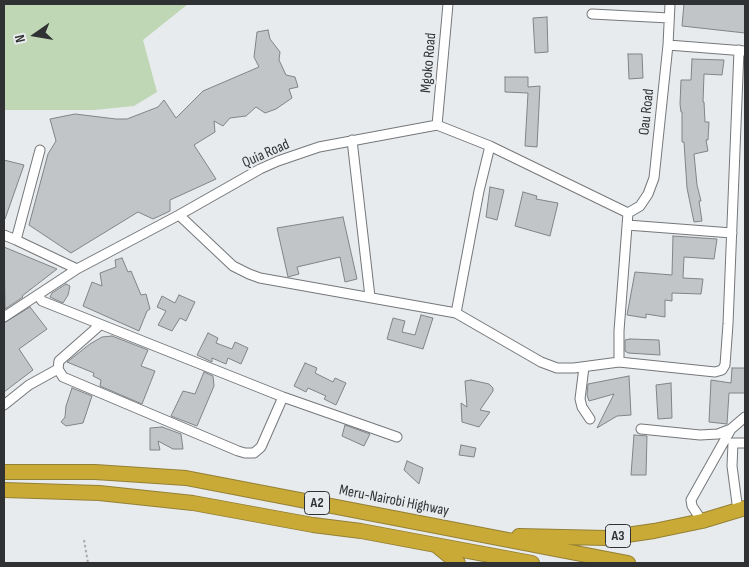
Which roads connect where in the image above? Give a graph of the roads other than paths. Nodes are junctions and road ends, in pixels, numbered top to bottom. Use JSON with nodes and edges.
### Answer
{"nodes":[{"id":1,"x":448,"y":4,"type":"edge"},
{"id":2,"x":670,"y":4,"type":"edge"},
{"id":3,"x":592,"y":14,"type":"dead end"},
{"id":4,"x":669,"y":18,"type":"junction"},
{"id":5,"x":668,"y":45,"type":"junction"},
{"id":6,"x":742,"y":51,"type":"edge"},
{"id":7,"x":437,"y":125,"type":"junction"},
{"id":8,"x":352,"y":140,"type":"junction"},
{"id":9,"x":490,"y":146,"type":"junction"},
{"id":10,"x":40,"y":150,"type":"dead end"},
{"id":11,"x":628,"y":213,"type":"junction"},
{"id":12,"x":179,"y":215,"type":"junction"},
{"id":13,"x":627,"y":225,"type":"junction"},
{"id":14,"x":732,"y":233,"type":"junction"},
{"id":15,"x":4,"y":235,"type":"edge"},
{"id":16,"x":16,"y":240,"type":"junction"},
{"id":17,"x":77,"y":269,"type":"junction"},
{"id":18,"x":38,"y":295,"type":"junction"},
{"id":19,"x":370,"y":297,"type":"junction"},
{"id":20,"x":456,"y":313,"type":"junction"},
{"id":21,"x":4,"y":317,"type":"edge"},
{"id":22,"x":100,"y":325,"type":"junction"},
{"id":23,"x":619,"y":362,"type":"junction"},
{"id":24,"x":584,"y":367,"type":"junction"},
{"id":25,"x":58,"y":369,"type":"junction"},
{"id":26,"x":283,"y":397,"type":"junction"},
{"id":27,"x":4,"y":405,"type":"edge"},
{"id":28,"x":745,"y":417,"type":"edge"},
{"id":29,"x":590,"y":419,"type":"dead end"},
{"id":30,"x":641,"y":429,"type":"dead end"},
{"id":31,"x":731,"y":429,"type":"junction"},
{"id":32,"x":397,"y":437,"type":"dead end"},
{"id":33,"x":745,"y":443,"type":"edge"},
{"id":34,"x":4,"y":472,"type":"edge"},
{"id":35,"x":4,"y":490,"type":"edge"},
{"id":36,"x":741,"y":510,"type":"edge"},
{"id":37,"x":702,"y":521,"type":"junction"},
{"id":38,"x":488,"y":536,"type":"junction"},
{"id":39,"x":435,"y":545,"type":"junction"},
{"id":40,"x":458,"y":563,"type":"edge"},
{"id":41,"x":532,"y":563,"type":"edge"},
{"id":42,"x":628,"y":563,"type":"edge"}],
"edges":[{"from":1,"to":7,"type":"street","name":"Mgoko Road"},
{"from":2,"to":4,"type":"street","name":"Oau Road"},
{"from":3,"to":4,"type":"street"},
{"from":4,"to":5,"type":"street","name":"Oau Road"},
{"from":5,"to":6,"type":"street"},
{"from":5,"to":11,"type":"street","name":"Oau Road"},
{"from":6,"to":14,"type":"street"},
{"from":7,"to":8,"type":"street","name":"Quia Road"},
{"from":7,"to":9,"type":"street"},
{"from":8,"to":12,"type":"street","name":"Quia Road"},
{"from":8,"to":19,"type":"street"},
{"from":9,"to":11,"type":"street"},
{"from":9,"to":20,"type":"street"},
{"from":10,"to":16,"type":"street"},
{"from":11,"to":13,"type":"street"},
{"from":12,"to":17,"type":"street","name":"Quia Road"},
{"from":12,"to":19,"type":"street"},
{"from":13,"to":14,"type":"street"},
{"from":13,"to":23,"type":"street"},
{"from":14,"to":23,"type":"street"},
{"from":15,"to":16,"type":"street"},
{"from":16,"to":17,"type":"street"},
{"from":17,"to":18,"type":"street","name":"Quia Road"},
{"from":18,"to":21,"type":"street","name":"Quia Road"},
{"from":18,"to":22,"type":"street"},
{"from":19,"to":20,"type":"street"},
{"from":20,"to":24,"type":"street"},
{"from":22,"to":25,"type":"street"},
{"from":22,"to":26,"type":"street"},
{"from":23,"to":24,"type":"street"},
{"from":24,"to":29,"type":"street"},
{"from":25,"to":26,"type":"street"},
{"from":25,"to":27,"type":"street"},
{"from":26,"to":32,"type":"street"},
{"from":28,"to":31,"type":"street"},
{"from":30,"to":31,"type":"street"},
{"from":31,"to":37,"type":"street"},
{"from":33,"to":36,"type":"street"},
{"from":34,"to":38,"type":"highway","name":"Meru-Nairobi Highway","number":"A2"},
{"from":35,"to":39,"type":"highway","number":"A2"},
{"from":36,"to":37,"type":"highway","number":"A3"},
{"from":37,"to":38,"type":"highway","number":"A3"},
{"from":38,"to":42,"type":"highway","name":"Meru-Nairobi Highway","number":"A2"},
{"from":39,"to":40,"type":"highway"},
{"from":39,"to":41,"type":"highway","number":"A2"}]}
